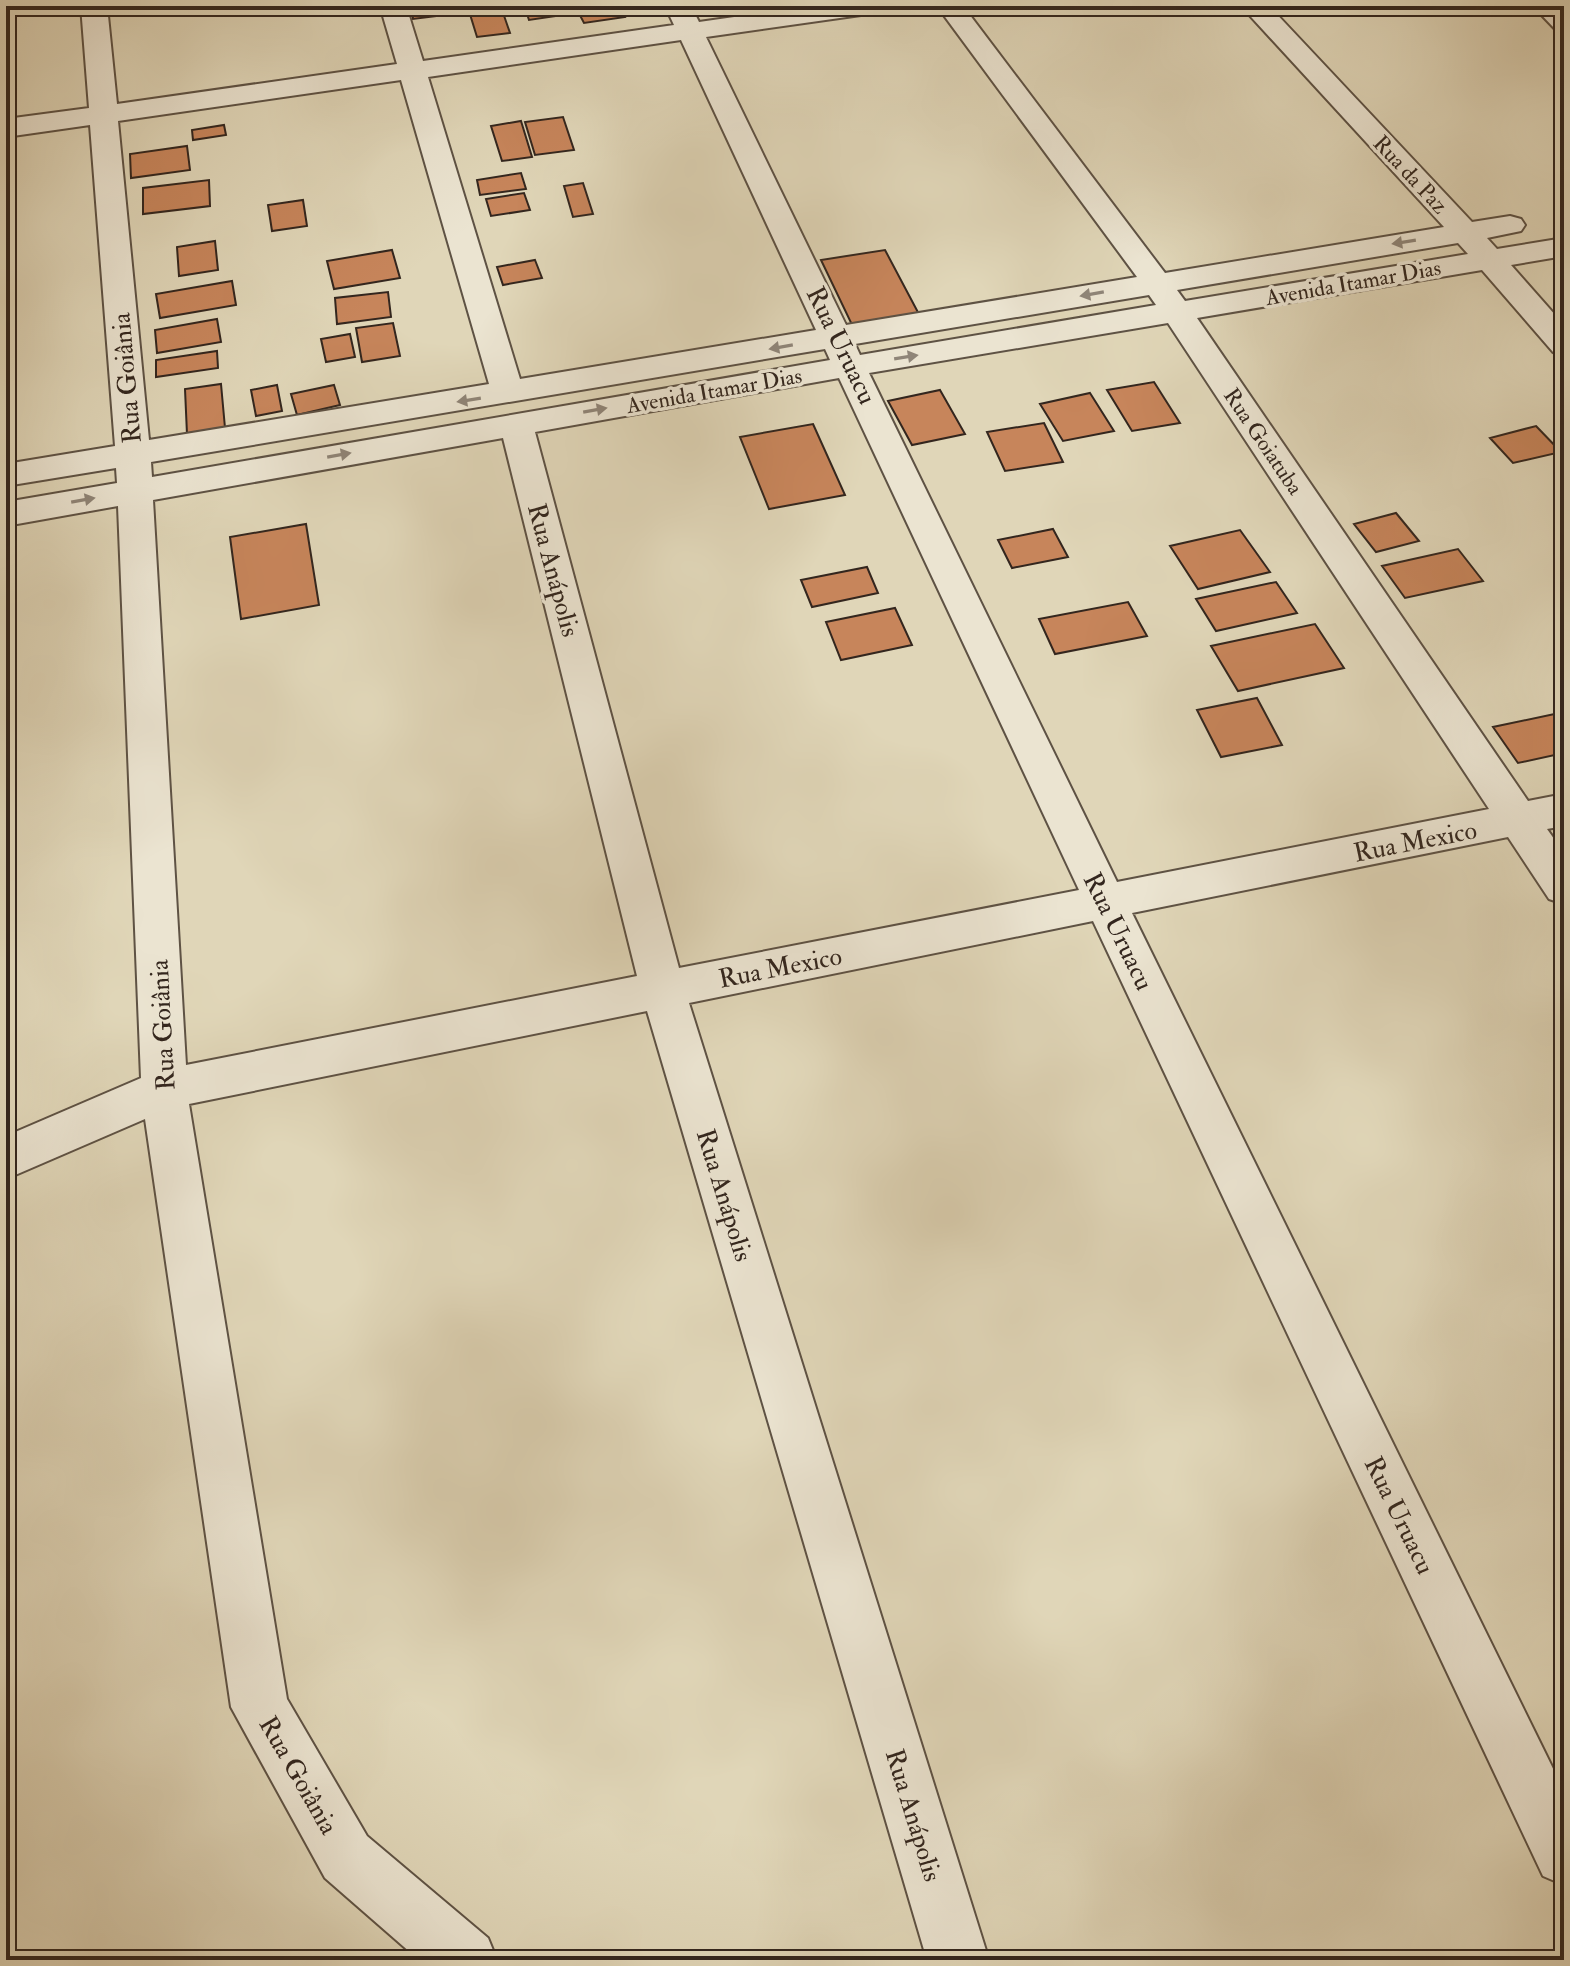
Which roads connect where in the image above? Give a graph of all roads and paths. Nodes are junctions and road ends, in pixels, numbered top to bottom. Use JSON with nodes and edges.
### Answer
{"nodes":[{"id":1,"x":94,"y":6,"type":"edge"},
{"id":2,"x":393,"y":6,"type":"edge"},
{"id":3,"x":868,"y":6,"type":"edge"},
{"id":4,"x":950,"y":6,"type":"edge"},
{"id":5,"x":1254,"y":6,"type":"edge"},
{"id":6,"x":1546,"y":6,"type":"edge"},
{"id":7,"x":684,"y":20,"type":"edge"},
{"id":8,"x":1564,"y":23,"type":"edge"},
{"id":9,"x":414,"y":72,"type":"junction"},
{"id":10,"x":103,"y":115,"type":"junction"},
{"id":11,"x":6,"y":128,"type":"edge"},
{"id":12,"x":1564,"y":216,"type":"edge"},
{"id":13,"x":1465,"y":232,"type":"junction"},
{"id":14,"x":1564,"y":247,"type":"edge"},
{"id":15,"x":1489,"y":259,"type":"junction"},
{"id":16,"x":1157,"y":283,"type":"junction"},
{"id":17,"x":1177,"y":312,"type":"junction"},
{"id":18,"x":1564,"y":345,"type":"edge"},
{"id":19,"x":845,"y":351,"type":"junction"},
{"id":20,"x":512,"y":409,"type":"junction"},
{"id":21,"x":133,"y":472,"type":"junction"},
{"id":22,"x":6,"y":475,"type":"edge"},
{"id":23,"x":6,"y":514,"type":"edge"},
{"id":24,"x":1564,"y":810,"type":"edge"},
{"id":25,"x":1519,"y":820,"type":"junction"},
{"id":26,"x":1564,"y":887,"type":"edge"},
{"id":27,"x":1104,"y":903,"type":"junction"},
{"id":28,"x":663,"y":990,"type":"junction"},
{"id":29,"x":164,"y":1089,"type":"junction"},
{"id":30,"x":6,"y":1158,"type":"edge"},
{"id":31,"x":1564,"y":1855,"type":"edge"},
{"id":32,"x":466,"y":1960,"type":"edge"},
{"id":33,"x":958,"y":1960,"type":"edge"}],
"edges":[{"from":1,"to":10,"type":"street","name":"Rua Goiânia"},
{"from":2,"to":9,"type":"street","name":"Rua Anápolis"},
{"from":3,"to":7,"type":"street"},
{"from":4,"to":16,"type":"street","name":"Rua Goiatuba"},
{"from":5,"to":13,"type":"street","name":"Rua da Paz"},
{"from":6,"to":8,"type":"street"},
{"from":7,"to":9,"type":"street"},
{"from":7,"to":19,"type":"street","name":"Rua Uruacu"},
{"from":9,"to":10,"type":"street"},
{"from":9,"to":20,"type":"street","name":"Rua Anápolis"},
{"from":10,"to":11,"type":"street"},
{"from":10,"to":21,"type":"street","name":"Rua Goiânia"},
{"from":12,"to":13,"type":"street","name":"Avenida Itamar Dias"},
{"from":13,"to":15,"type":"street","name":"Rua da Paz"},
{"from":13,"to":16,"type":"street","name":"Avenida Itamar Dias","one_way":true},
{"from":14,"to":15,"type":"street","name":"Avenida Itamar Dias"},
{"from":15,"to":17,"type":"street","name":"Avenida Itamar Dias"},
{"from":15,"to":18,"type":"street","name":"Rua da Paz"},
{"from":16,"to":17,"type":"street","name":"Rua Goiatuba"},
{"from":16,"to":19,"type":"street","name":"Avenida Itamar Dias","one_way":true},
{"from":19,"to":17,"type":"street","name":"Avenida Itamar Dias","one_way":true},
{"from":17,"to":25,"type":"street","name":"Rua Goiatuba"},
{"from":19,"to":20,"type":"street","name":"Avenida Itamar Dias"},
{"from":19,"to":27,"type":"street","name":"Rua Uruacu"},
{"from":20,"to":21,"type":"street","name":"Avenida Itamar Dias"},
{"from":20,"to":28,"type":"street","name":"Rua Anápolis"},
{"from":21,"to":22,"type":"street","name":"Avenida Itamar Dias"},
{"from":23,"to":21,"type":"street","name":"Avenida Itamar Dias","one_way":true},
{"from":21,"to":29,"type":"street","name":"Rua Goiânia"},
{"from":24,"to":25,"type":"street","name":"Rua Mexico"},
{"from":25,"to":26,"type":"street","name":"Rua Goiatuba"},
{"from":25,"to":27,"type":"street","name":"Rua Mexico"},
{"from":27,"to":28,"type":"street","name":"Rua Mexico"},
{"from":27,"to":31,"type":"street","name":"Rua Uruacu"},
{"from":28,"to":29,"type":"street","name":"Rua Mexico"},
{"from":28,"to":33,"type":"street","name":"Rua Anápolis"},
{"from":29,"to":30,"type":"street","name":"Rua Mexico"},
{"from":29,"to":32,"type":"street","name":"Rua Goiânia"}]}
